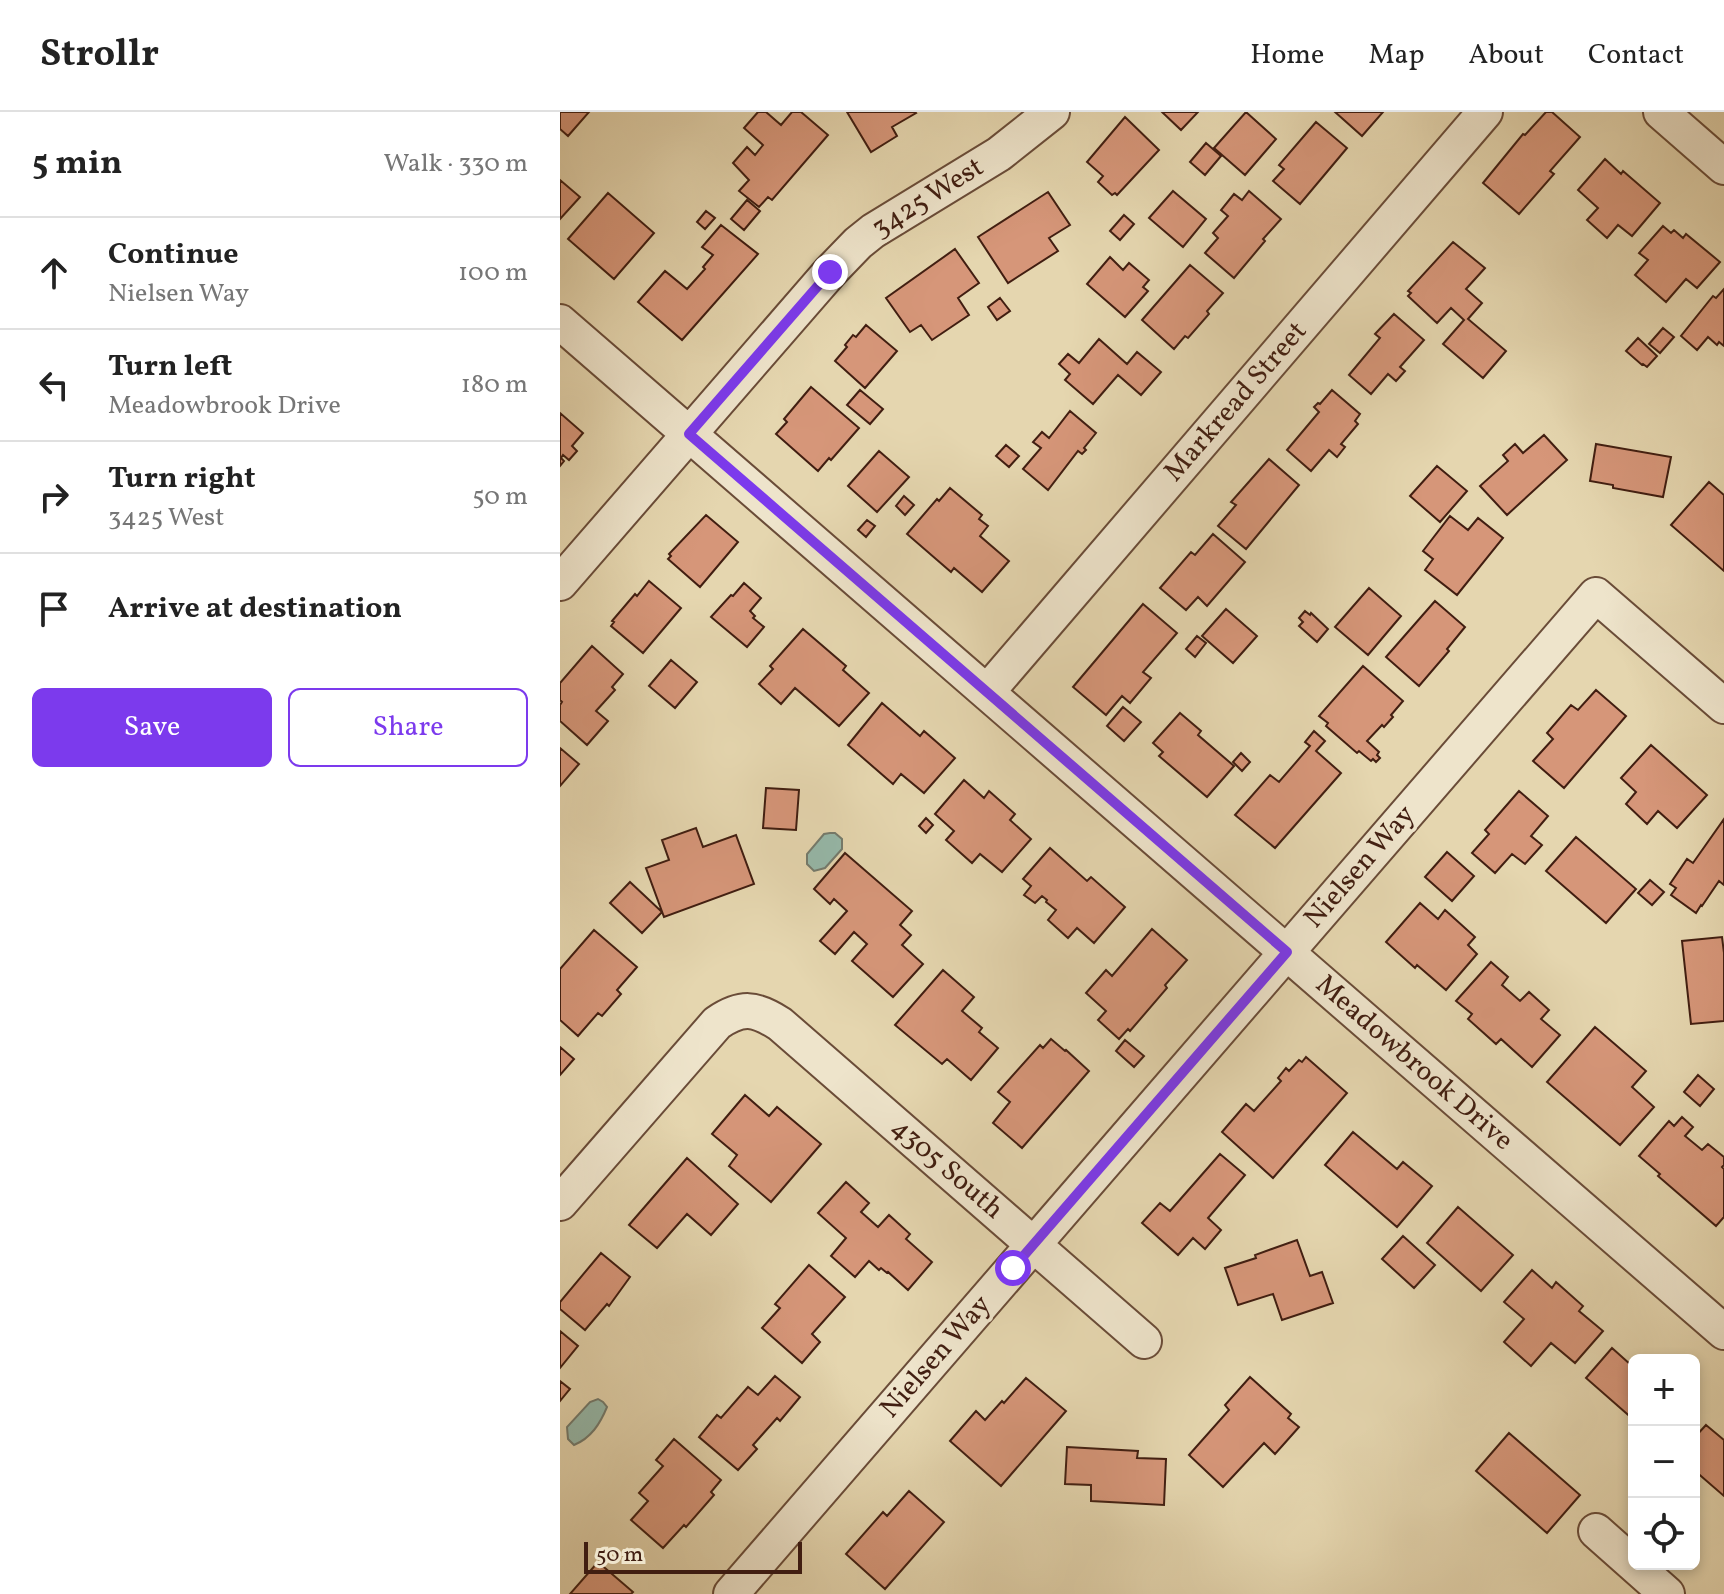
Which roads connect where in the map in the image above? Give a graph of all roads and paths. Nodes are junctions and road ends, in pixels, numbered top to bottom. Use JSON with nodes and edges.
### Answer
{"nodes":[{"id":1,"x":1052,"y":112,"type":"edge"},
{"id":2,"x":1485,"y":112,"type":"edge"},
{"id":3,"x":1661,"y":112,"type":"edge"},
{"id":4,"x":1724,"y":167,"type":"edge"},
{"id":5,"x":560,"y":322,"type":"edge"},
{"id":6,"x":689,"y":434,"type":"junction"},
{"id":7,"x":560,"y":583,"type":"edge"},
{"id":8,"x":987,"y":692,"type":"junction"},
{"id":9,"x":1724,"y":706,"type":"edge"},
{"id":10,"x":1287,"y":952,"type":"junction"},
{"id":11,"x":560,"y":1203,"type":"edge"},
{"id":12,"x":1034,"y":1244,"type":"junction"},
{"id":13,"x":1724,"y":1332,"type":"edge"},
{"id":14,"x":1144,"y":1341,"type":"dead end"},
{"id":15,"x":1596,"y":1531,"type":"dead end"},
{"id":16,"x":731,"y":1594,"type":"edge"},
{"id":17,"x":1667,"y":1594,"type":"edge"}],
"edges":[{"from":1,"to":6,"type":"street","name":"3425 West"},
{"from":2,"to":8,"type":"street","name":"Markread Street"},
{"from":3,"to":4,"type":"street"},
{"from":5,"to":6,"type":"street","name":"Meadowbrook Drive"},
{"from":6,"to":7,"type":"street","name":"3425 West"},
{"from":6,"to":8,"type":"street","name":"Meadowbrook Drive"},
{"from":8,"to":10,"type":"street","name":"Meadowbrook Drive"},
{"from":9,"to":10,"type":"street","name":"Nielsen Way"},
{"from":10,"to":12,"type":"street","name":"Nielsen Way"},
{"from":10,"to":13,"type":"street","name":"Meadowbrook Drive"},
{"from":11,"to":12,"type":"street","name":"4305 South"},
{"from":12,"to":14,"type":"street","name":"4305 South"},
{"from":12,"to":16,"type":"street","name":"Nielsen Way"},
{"from":15,"to":17,"type":"street"}]}
